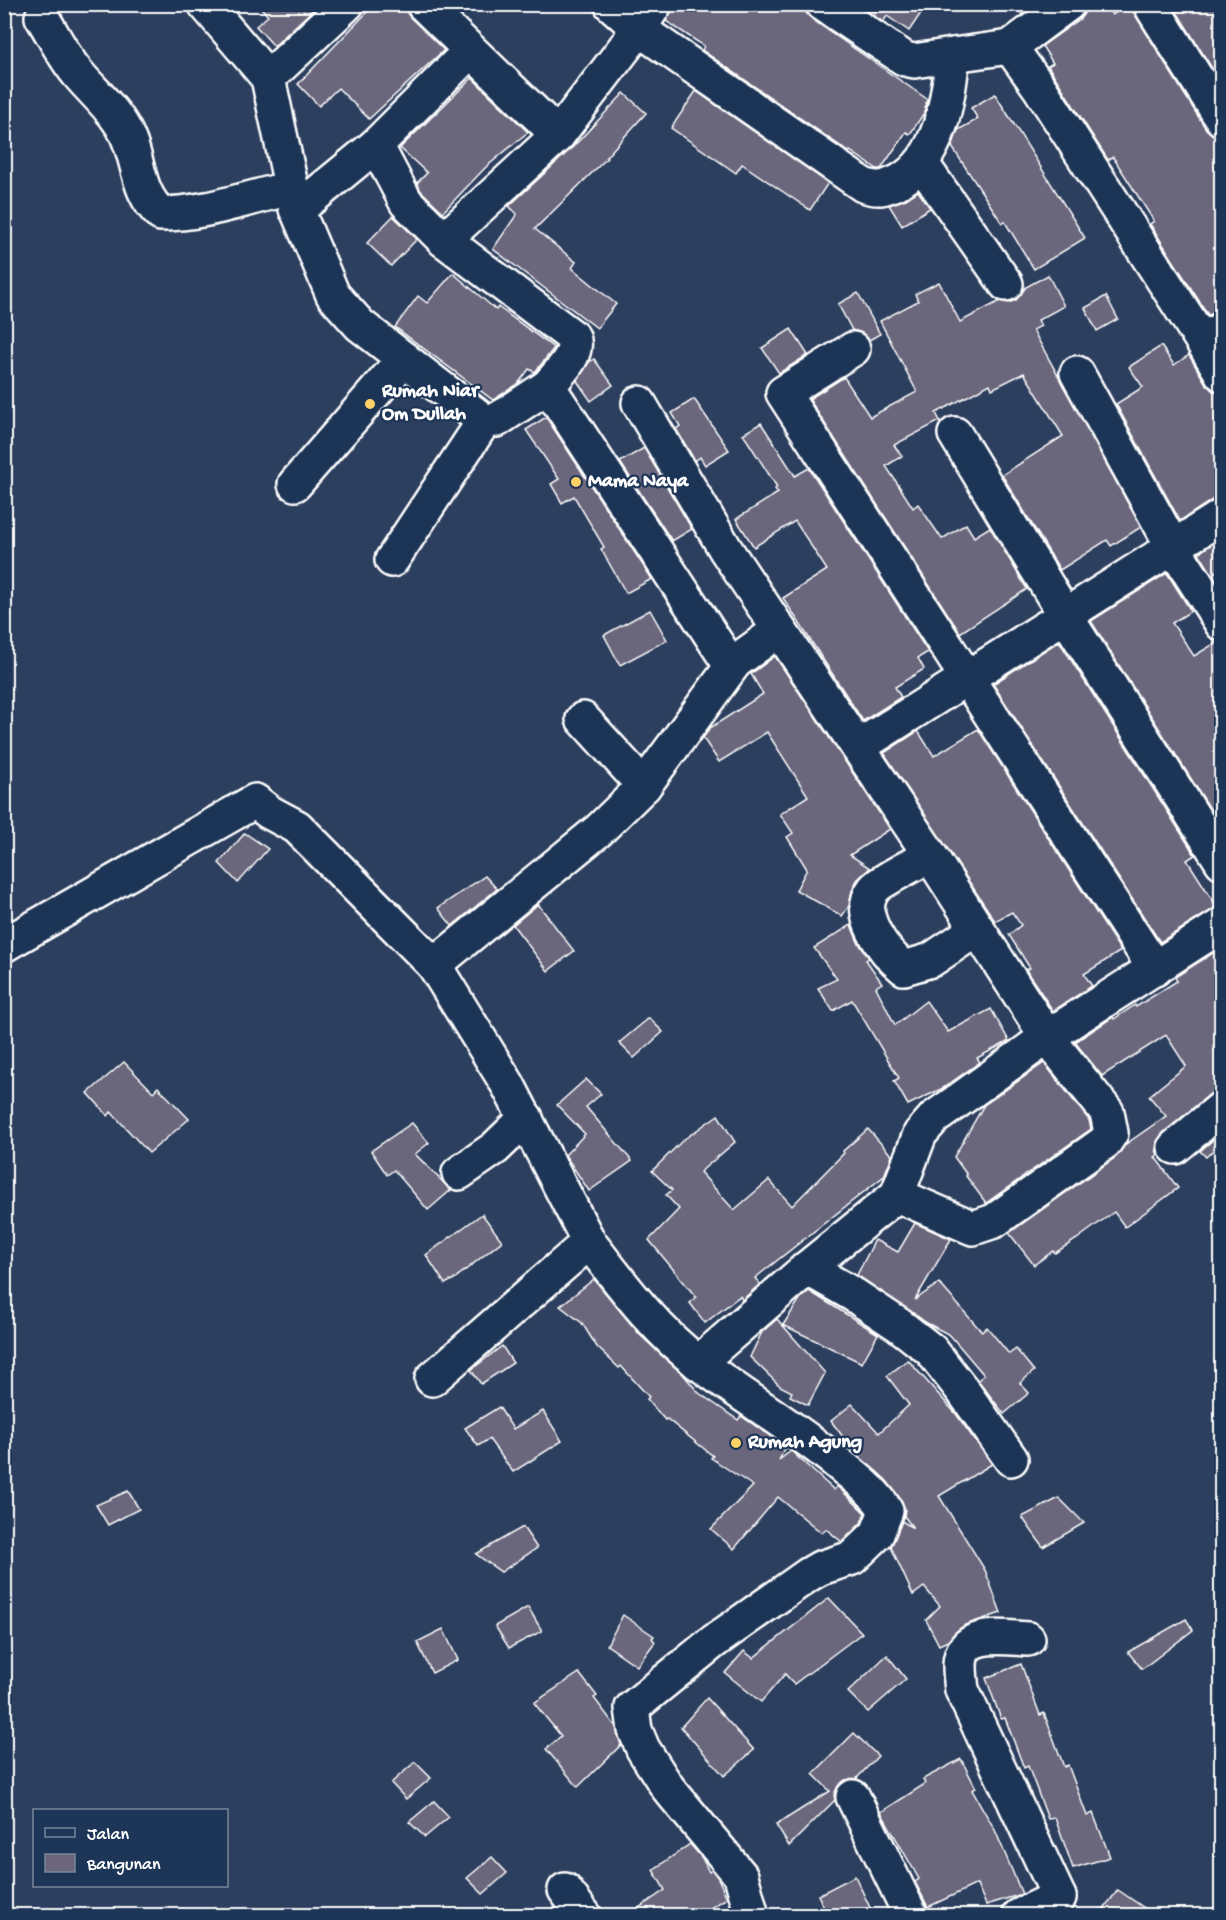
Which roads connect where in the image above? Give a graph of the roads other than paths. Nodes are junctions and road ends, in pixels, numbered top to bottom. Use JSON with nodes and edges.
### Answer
{"nodes":[{"id":1,"x":205,"y":4,"type":"edge"},
{"id":2,"x":347,"y":4,"type":"edge"},
{"id":3,"x":423,"y":4,"type":"edge"},
{"id":4,"x":612,"y":4,"type":"edge"},
{"id":5,"x":823,"y":4,"type":"edge"},
{"id":6,"x":1068,"y":4,"type":"edge"},
{"id":7,"x":1153,"y":9,"type":"dead end"},
{"id":8,"x":42,"y":17,"type":"dead end"},
{"id":9,"x":647,"y":17,"type":"edge"},
{"id":10,"x":1010,"y":47,"type":"junction"},
{"id":11,"x":470,"y":51,"type":"junction"},
{"id":12,"x":953,"y":55,"type":"junction"},
{"id":13,"x":268,"y":78,"type":"junction"},
{"id":14,"x":1221,"y":119,"type":"edge"},
{"id":15,"x":558,"y":135,"type":"junction"},
{"id":16,"x":376,"y":145,"type":"junction"},
{"id":17,"x":922,"y":164,"type":"junction"},
{"id":18,"x":294,"y":199,"type":"junction"},
{"id":19,"x":444,"y":240,"type":"junction"},
{"id":20,"x":1006,"y":284,"type":"dead end"},
{"id":21,"x":1212,"y":335,"type":"edge"},
{"id":22,"x":853,"y":349,"type":"dead end"},
{"id":23,"x":404,"y":359,"type":"junction"},
{"id":24,"x":1077,"y":373,"type":"dead end"},
{"id":25,"x":1221,"y":374,"type":"edge"},
{"id":26,"x":548,"y":386,"type":"junction"},
{"id":27,"x":639,"y":403,"type":"dead end"},
{"id":28,"x":484,"y":421,"type":"junction"},
{"id":29,"x":955,"y":434,"type":"dead end"},
{"id":30,"x":295,"y":484,"type":"dead end"},
{"id":31,"x":1221,"y":516,"type":"edge"},
{"id":32,"x":1173,"y":547,"type":"junction"},
{"id":33,"x":392,"y":560,"type":"dead end"},
{"id":34,"x":1065,"y":615,"type":"junction"},
{"id":35,"x":1221,"y":624,"type":"edge"},
{"id":36,"x":779,"y":630,"type":"junction"},
{"id":37,"x":735,"y":662,"type":"junction"},
{"id":38,"x":967,"y":678,"type":"junction"},
{"id":39,"x":583,"y":719,"type":"dead end"},
{"id":40,"x":858,"y":747,"type":"junction"},
{"id":41,"x":644,"y":786,"type":"junction"},
{"id":42,"x":930,"y":855,"type":"junction"},
{"id":43,"x":1221,"y":862,"type":"edge"},
{"id":44,"x":1221,"y":925,"type":"edge"},
{"id":45,"x":977,"y":929,"type":"junction"},
{"id":46,"x":4,"y":945,"type":"edge"},
{"id":47,"x":434,"y":965,"type":"junction"},
{"id":48,"x":1155,"y":969,"type":"junction"},
{"id":49,"x":1047,"y":1037,"type":"junction"},
{"id":50,"x":1221,"y":1108,"type":"edge"},
{"id":51,"x":526,"y":1118,"type":"junction"},
{"id":52,"x":1175,"y":1147,"type":"dead end"},
{"id":53,"x":459,"y":1173,"type":"dead end"},
{"id":54,"x":897,"y":1195,"type":"junction"},
{"id":55,"x":589,"y":1242,"type":"junction"},
{"id":56,"x":807,"y":1268,"type":"junction"},
{"id":57,"x":698,"y":1362,"type":"junction"},
{"id":58,"x":432,"y":1379,"type":"dead end"},
{"id":59,"x":1011,"y":1460,"type":"dead end"},
{"id":60,"x":1028,"y":1639,"type":"dead end"},
{"id":61,"x":853,"y":1797,"type":"dead end"},
{"id":62,"x":565,"y":1890,"type":"dead end"},
{"id":63,"x":1053,"y":1906,"type":"edge"},
{"id":64,"x":585,"y":1916,"type":"edge"},
{"id":65,"x":752,"y":1916,"type":"edge"},
{"id":66,"x":911,"y":1916,"type":"edge"},
{"id":67,"x":1019,"y":1916,"type":"edge"}],
"edges":[{"from":1,"to":13,"type":"street"},
{"from":2,"to":13,"type":"street"},
{"from":3,"to":11,"type":"street"},
{"from":4,"to":9,"type":"street"},
{"from":5,"to":12,"type":"street"},
{"from":6,"to":10,"type":"street"},
{"from":7,"to":14,"type":"street"},
{"from":8,"to":18,"type":"street"},
{"from":9,"to":15,"type":"street"},
{"from":9,"to":17,"type":"street"},
{"from":10,"to":12,"type":"street"},
{"from":10,"to":21,"type":"street"},
{"from":11,"to":15,"type":"street"},
{"from":11,"to":16,"type":"street"},
{"from":12,"to":17,"type":"street"},
{"from":13,"to":18,"type":"street"},
{"from":15,"to":19,"type":"street"},
{"from":16,"to":18,"type":"street"},
{"from":16,"to":19,"type":"street"},
{"from":17,"to":20,"type":"street"},
{"from":18,"to":23,"type":"street"},
{"from":19,"to":26,"type":"street"},
{"from":21,"to":25,"type":"street"},
{"from":22,"to":38,"type":"street"},
{"from":23,"to":28,"type":"street"},
{"from":23,"to":30,"type":"street"},
{"from":24,"to":32,"type":"street"},
{"from":26,"to":28,"type":"street"},
{"from":26,"to":37,"type":"street"},
{"from":27,"to":36,"type":"street"},
{"from":28,"to":33,"type":"street"},
{"from":29,"to":34,"type":"street"},
{"from":31,"to":32,"type":"street"},
{"from":32,"to":34,"type":"street"},
{"from":32,"to":35,"type":"street"},
{"from":34,"to":38,"type":"street"},
{"from":34,"to":43,"type":"street"},
{"from":36,"to":37,"type":"street"},
{"from":36,"to":40,"type":"street"},
{"from":37,"to":41,"type":"street"},
{"from":38,"to":40,"type":"street"},
{"from":38,"to":48,"type":"street"},
{"from":39,"to":41,"type":"street"},
{"from":40,"to":42,"type":"street"},
{"from":41,"to":47,"type":"street"},
{"from":42,"to":45,"type":"street"},
{"from":42,"to":45,"type":"street"},
{"from":44,"to":48,"type":"street"},
{"from":45,"to":49,"type":"street"},
{"from":46,"to":47,"type":"street"},
{"from":47,"to":51,"type":"street"},
{"from":48,"to":49,"type":"street"},
{"from":49,"to":54,"type":"street"},
{"from":49,"to":54,"type":"street"},
{"from":50,"to":52,"type":"street"},
{"from":51,"to":53,"type":"street"},
{"from":51,"to":55,"type":"street"},
{"from":54,"to":56,"type":"street"},
{"from":55,"to":57,"type":"street"},
{"from":55,"to":58,"type":"street"},
{"from":56,"to":57,"type":"street"},
{"from":56,"to":59,"type":"street"},
{"from":57,"to":65,"type":"street"},
{"from":60,"to":63,"type":"street"},
{"from":61,"to":66,"type":"street"},
{"from":62,"to":64,"type":"street"},
{"from":63,"to":67,"type":"street"}]}
